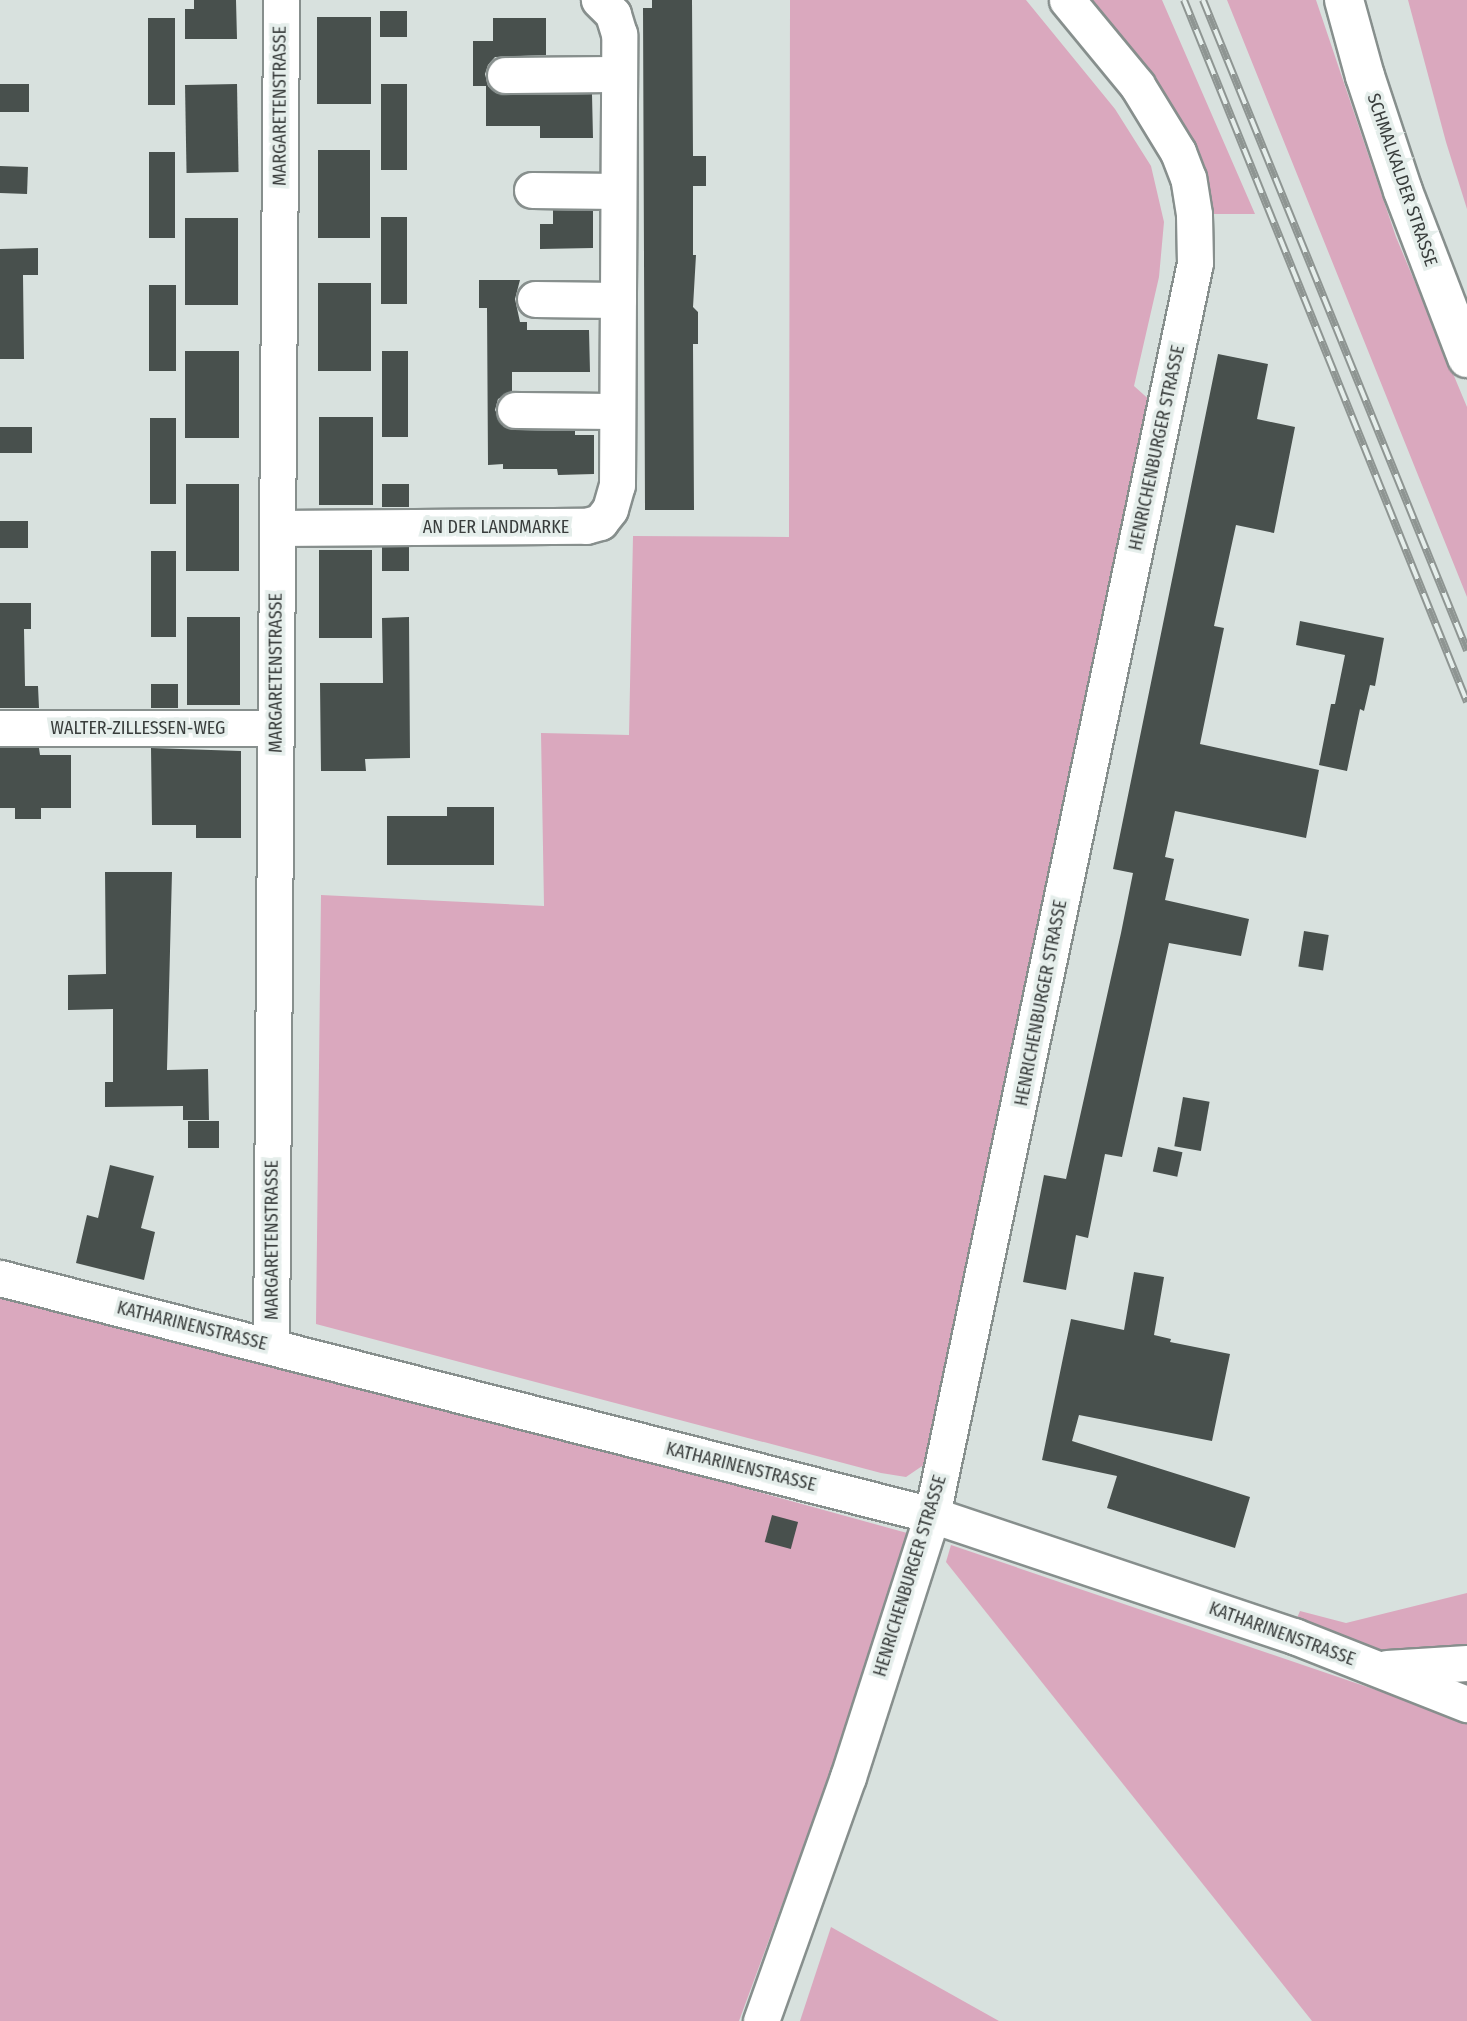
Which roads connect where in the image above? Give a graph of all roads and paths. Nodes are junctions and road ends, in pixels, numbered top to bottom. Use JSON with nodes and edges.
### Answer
{"nodes":[{"id":1,"x":281,"y":0,"type":"edge"},
{"id":2,"x":598,"y":0,"type":"edge"},
{"id":3,"x":1067,"y":0,"type":"edge"},
{"id":4,"x":1344,"y":0,"type":"edge"},
{"id":5,"x":618,"y":74,"type":"junction"},
{"id":6,"x":505,"y":75,"type":"dead end"},
{"id":7,"x":533,"y":190,"type":"dead end"},
{"id":8,"x":618,"y":191,"type":"junction"},
{"id":9,"x":535,"y":299,"type":"dead end"},
{"id":10,"x":618,"y":300,"type":"junction"},
{"id":11,"x":1467,"y":358,"type":"edge"},
{"id":12,"x":516,"y":410,"type":"dead end"},
{"id":13,"x":617,"y":411,"type":"junction"},
{"id":14,"x":277,"y":528,"type":"junction"},
{"id":15,"x":0,"y":728,"type":"edge"},
{"id":16,"x":275,"y":728,"type":"junction"},
{"id":17,"x":0,"y":1278,"type":"edge"},
{"id":18,"x":271,"y":1346,"type":"junction"},
{"id":19,"x":932,"y":1516,"type":"junction"},
{"id":20,"x":1467,"y":1663,"type":"edge"},
{"id":21,"x":1375,"y":1668,"type":"junction"},
{"id":22,"x":1467,"y":1704,"type":"edge"},
{"id":23,"x":761,"y":2021,"type":"edge"}],
"edges":[{"from":1,"to":14,"type":"street","name":"MARGARETENSTRASSE"},
{"from":2,"to":5,"type":"street","name":"AN DER LANDMARKE"},
{"from":3,"to":19,"type":"street","name":"HENRICHENBURGER STRASSE"},
{"from":4,"to":11,"type":"main road","name":"SCHMALKALDER STRASSE"},
{"from":5,"to":6,"type":"street"},
{"from":5,"to":8,"type":"street","name":"AN DER LANDMARKE"},
{"from":7,"to":8,"type":"street"},
{"from":8,"to":10,"type":"street","name":"AN DER LANDMARKE"},
{"from":9,"to":10,"type":"street"},
{"from":10,"to":13,"type":"street","name":"AN DER LANDMARKE"},
{"from":12,"to":13,"type":"street"},
{"from":13,"to":14,"type":"street","name":"AN DER LANDMARKE"},
{"from":14,"to":16,"type":"street","name":"MARGARETENSTRASSE"},
{"from":15,"to":16,"type":"street","name":"WALTER-ZILLESSEN-WEG"},
{"from":16,"to":18,"type":"street","name":"MARGARETENSTRASSE"},
{"from":17,"to":18,"type":"street","name":"KATHARINENSTRASSE"},
{"from":18,"to":19,"type":"street","name":"KATHARINENSTRASSE"},
{"from":19,"to":21,"type":"street","name":"KATHARINENSTRASSE"},
{"from":19,"to":23,"type":"street","name":"HENRICHENBURGER STRASSE"},
{"from":20,"to":21,"type":"street"},
{"from":21,"to":22,"type":"street","name":"KATHARINENSTRASSE"}]}
